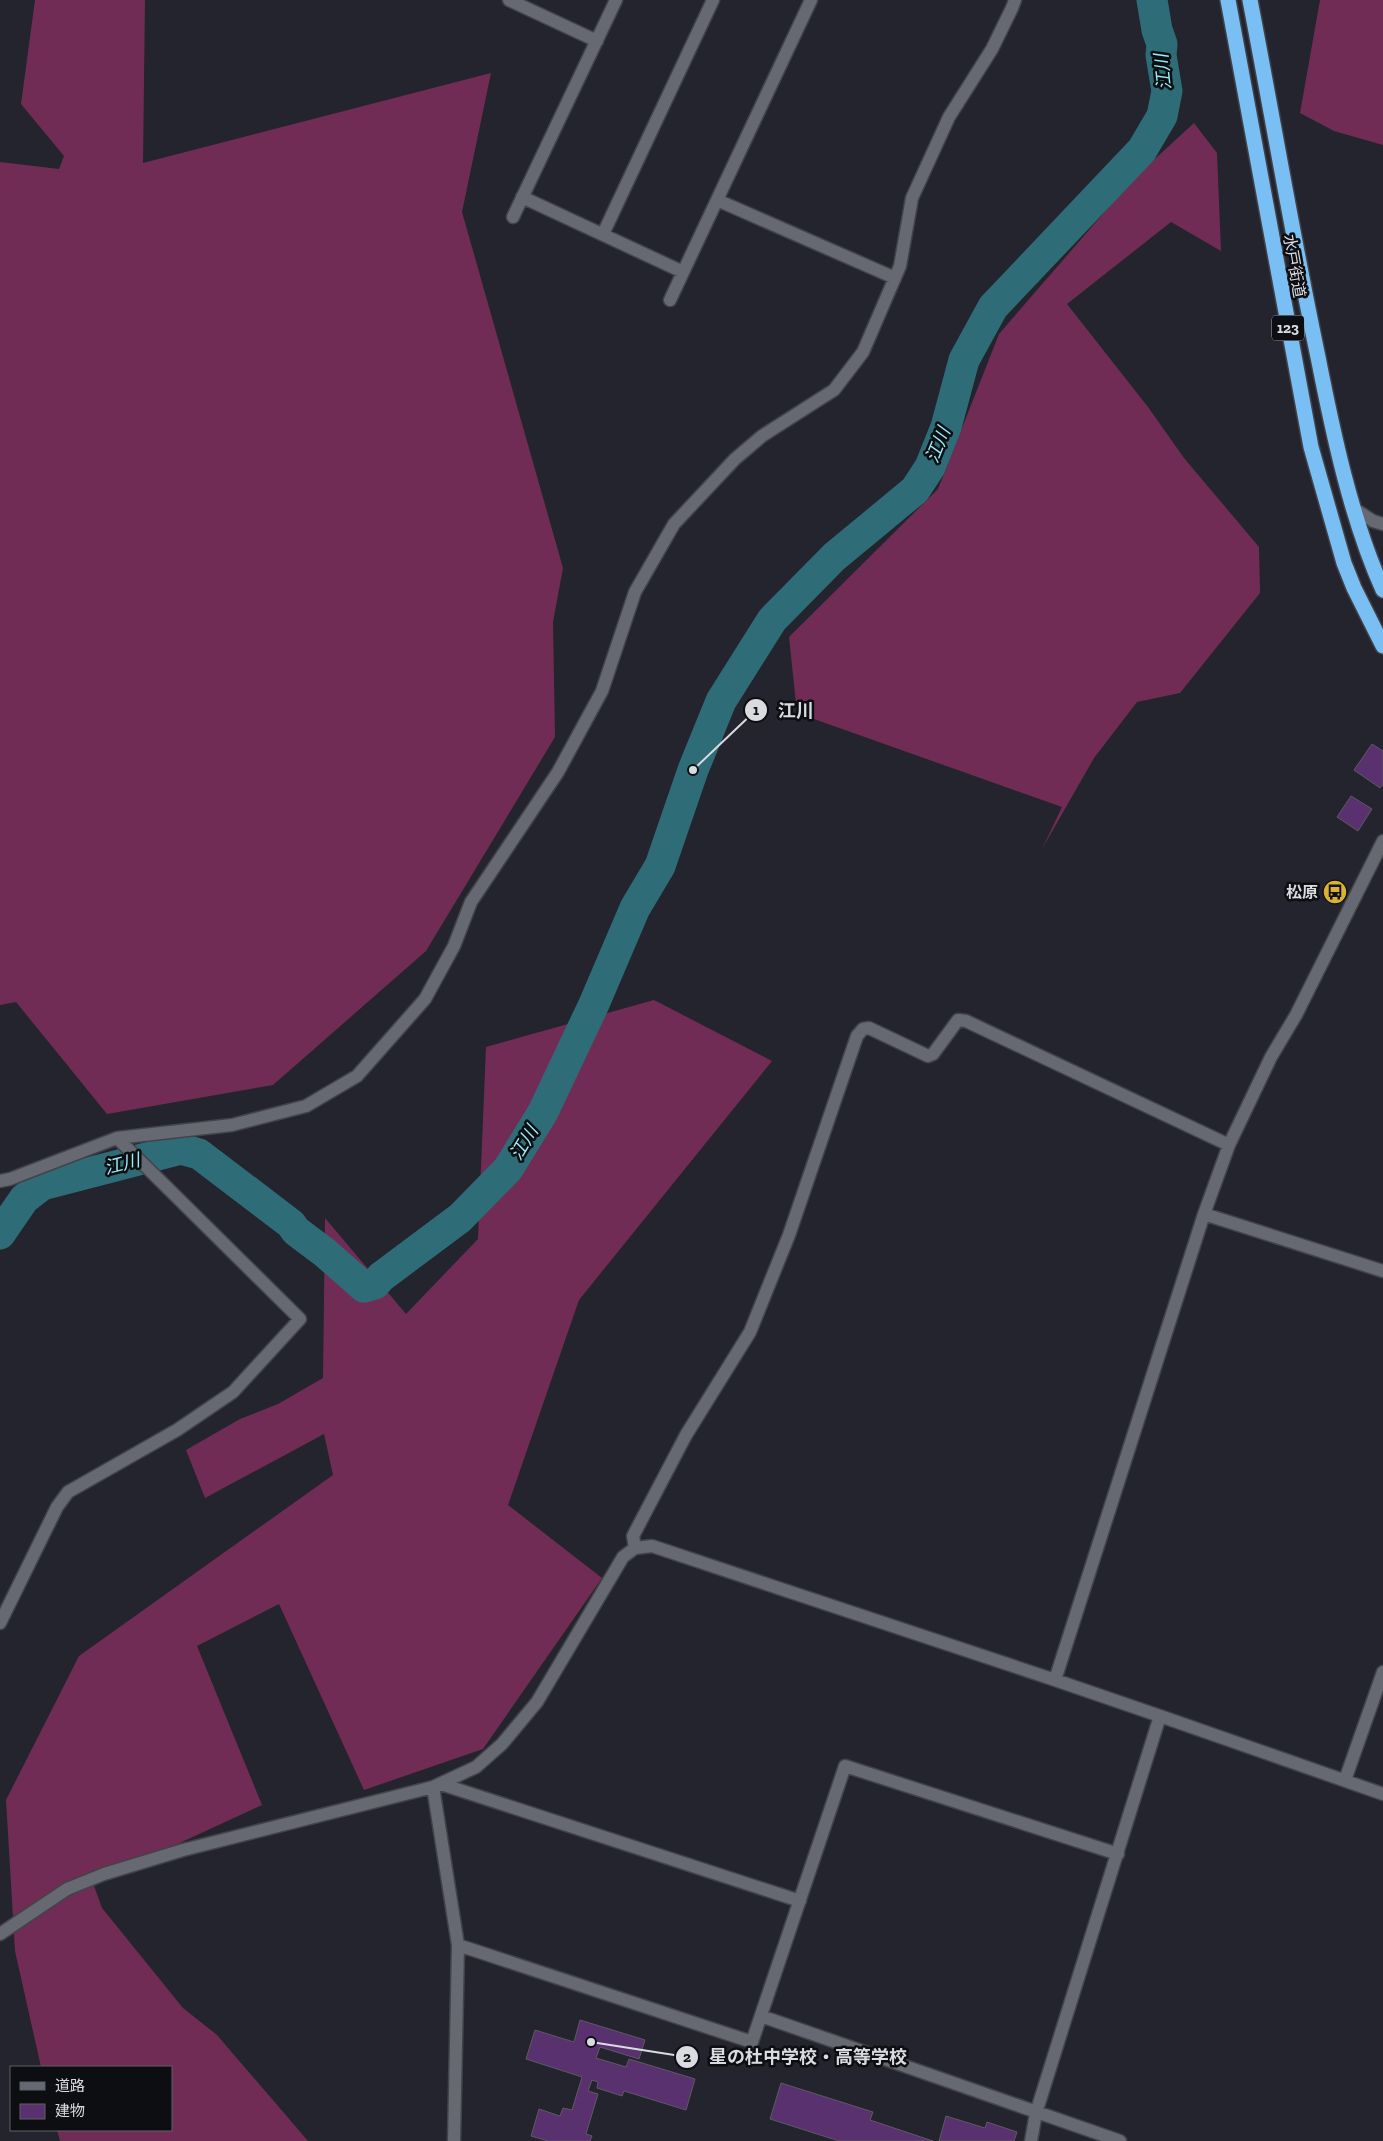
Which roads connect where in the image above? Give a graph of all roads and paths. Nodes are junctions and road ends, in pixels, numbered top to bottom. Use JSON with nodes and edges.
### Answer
{"nodes":[{"id":1,"x":509,"y":0,"type":"edge"},
{"id":2,"x":616,"y":0,"type":"edge"},
{"id":3,"x":713,"y":0,"type":"edge"},
{"id":4,"x":811,"y":0,"type":"edge"},
{"id":5,"x":1014,"y":0,"type":"edge"},
{"id":6,"x":1228,"y":0,"type":"edge"},
{"id":7,"x":1250,"y":0,"type":"edge"},
{"id":8,"x":597,"y":41,"type":"junction"},
{"id":9,"x":522,"y":197,"type":"junction"},
{"id":10,"x":717,"y":200,"type":"junction"},
{"id":11,"x":513,"y":217,"type":"dead end"},
{"id":12,"x":603,"y":234,"type":"junction"},
{"id":13,"x":683,"y":272,"type":"junction"},
{"id":14,"x":895,"y":278,"type":"junction"},
{"id":15,"x":670,"y":300,"type":"dead end"},
{"id":16,"x":1356,"y":510,"type":"junction"},
{"id":17,"x":1383,"y":524,"type":"edge"},
{"id":18,"x":1383,"y":590,"type":"edge"},
{"id":19,"x":1378,"y":623,"type":"edge"},
{"id":20,"x":1383,"y":646,"type":"edge"},
{"id":21,"x":1383,"y":841,"type":"edge"},
{"id":22,"x":117,"y":1138,"type":"junction"},
{"id":23,"x":1229,"y":1145,"type":"junction"},
{"id":24,"x":0,"y":1181,"type":"edge"},
{"id":25,"x":1204,"y":1214,"type":"junction"},
{"id":26,"x":1383,"y":1271,"type":"edge"},
{"id":27,"x":635,"y":1548,"type":"junction"},
{"id":28,"x":2,"y":1614,"type":"edge"},
{"id":29,"x":1383,"y":1672,"type":"edge"},
{"id":30,"x":1055,"y":1680,"type":"junction"},
{"id":31,"x":1160,"y":1716,"type":"junction"},
{"id":32,"x":1345,"y":1780,"type":"junction"},
{"id":33,"x":437,"y":1786,"type":"junction"},
{"id":34,"x":1383,"y":1794,"type":"edge"},
{"id":35,"x":1118,"y":1854,"type":"junction"},
{"id":36,"x":800,"y":1902,"type":"junction"},
{"id":37,"x":0,"y":1934,"type":"edge"},
{"id":38,"x":458,"y":1944,"type":"junction"},
{"id":39,"x":761,"y":2016,"type":"junction"},
{"id":40,"x":1036,"y":2113,"type":"junction"},
{"id":41,"x":454,"y":2141,"type":"edge"},
{"id":42,"x":1031,"y":2141,"type":"edge"},
{"id":43,"x":1120,"y":2141,"type":"edge"}],
"edges":[{"from":1,"to":8,"type":"street"},
{"from":2,"to":8,"type":"street"},
{"from":3,"to":12,"type":"street"},
{"from":4,"to":10,"type":"street"},
{"from":5,"to":14,"type":"street"},
{"from":6,"to":19,"type":"highway","name":"水戸街道","number":"123"},
{"from":7,"to":16,"type":"highway","name":"水戸街道","number":"123"},
{"from":8,"to":9,"type":"street"},
{"from":9,"to":11,"type":"street"},
{"from":9,"to":12,"type":"street"},
{"from":10,"to":13,"type":"street"},
{"from":10,"to":14,"type":"street"},
{"from":12,"to":13,"type":"street"},
{"from":13,"to":15,"type":"street"},
{"from":14,"to":22,"type":"street"},
{"from":16,"to":17,"type":"street"},
{"from":16,"to":18,"type":"highway","name":"水戸街道","number":"123"},
{"from":19,"to":20,"type":"highway","name":"水戸街道","number":"123"},
{"from":21,"to":23,"type":"street"},
{"from":22,"to":24,"type":"street"},
{"from":22,"to":28,"type":"street"},
{"from":23,"to":25,"type":"street"},
{"from":23,"to":27,"type":"street"},
{"from":25,"to":26,"type":"street"},
{"from":25,"to":30,"type":"street"},
{"from":27,"to":30,"type":"street"},
{"from":27,"to":33,"type":"street"},
{"from":29,"to":32,"type":"street"},
{"from":30,"to":31,"type":"street"},
{"from":31,"to":32,"type":"street"},
{"from":31,"to":35,"type":"street"},
{"from":32,"to":34,"type":"street"},
{"from":33,"to":36,"type":"street"},
{"from":33,"to":37,"type":"street"},
{"from":33,"to":38,"type":"street"},
{"from":35,"to":36,"type":"street"},
{"from":35,"to":40,"type":"street"},
{"from":36,"to":39,"type":"street"},
{"from":38,"to":39,"type":"street"},
{"from":38,"to":41,"type":"street"},
{"from":39,"to":40,"type":"street"},
{"from":40,"to":42,"type":"street"},
{"from":40,"to":43,"type":"street"}]}
